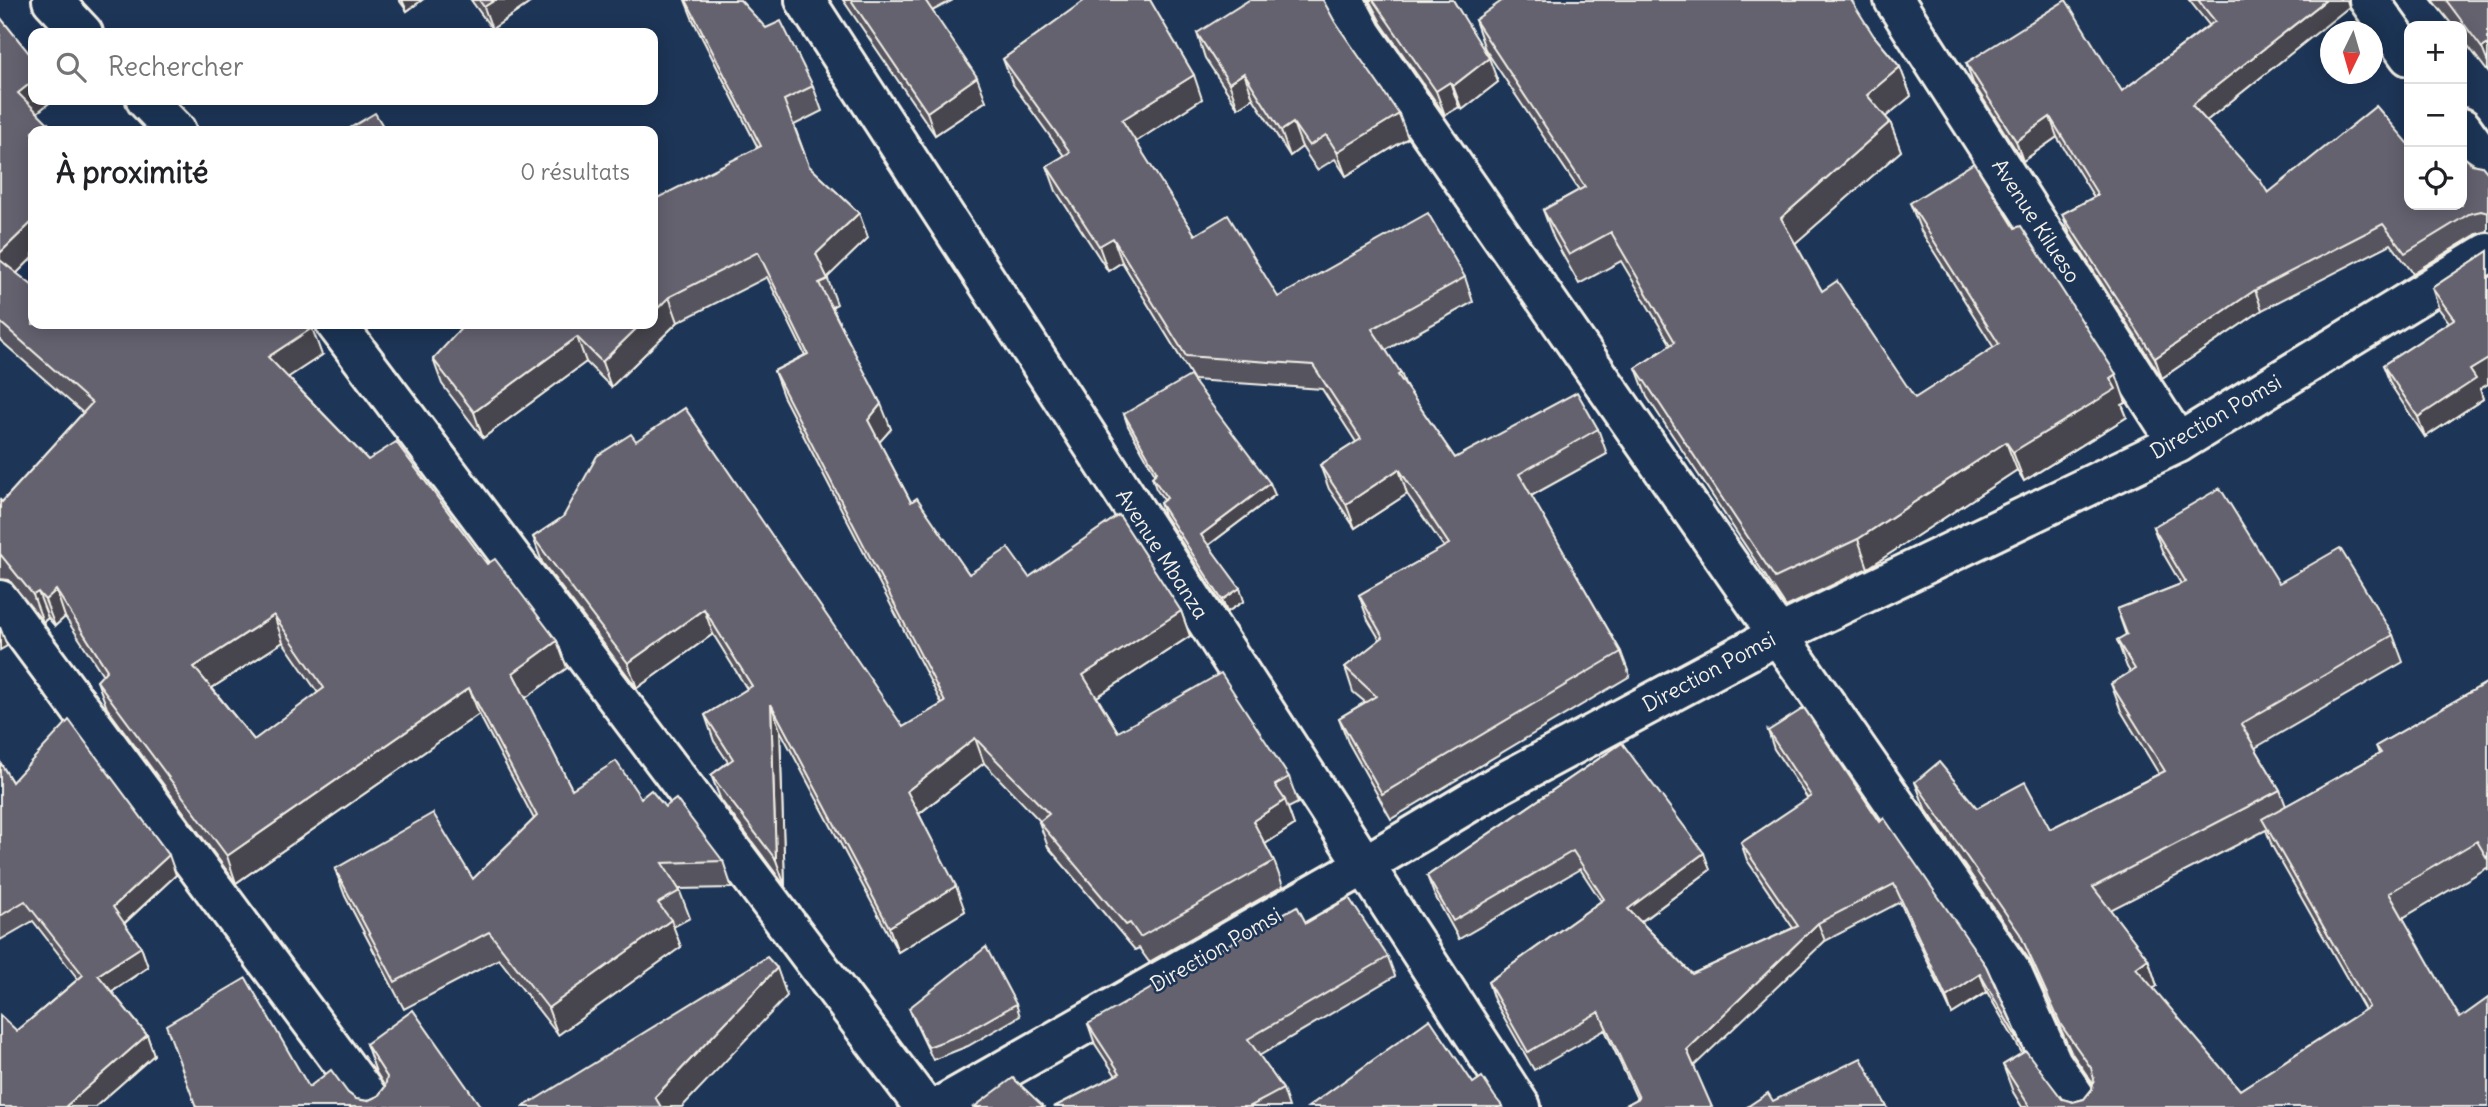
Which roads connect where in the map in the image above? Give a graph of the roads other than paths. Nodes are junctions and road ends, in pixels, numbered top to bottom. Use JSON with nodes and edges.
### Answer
{"nodes":[{"id":1,"x":52,"y":0,"type":"edge"},
{"id":2,"x":805,"y":0,"type":"edge"},
{"id":3,"x":1344,"y":0,"type":"edge"},
{"id":4,"x":1894,"y":0,"type":"edge"},
{"id":5,"x":2369,"y":0,"type":"edge"},
{"id":6,"x":78,"y":28,"type":"edge"},
{"id":7,"x":2404,"y":49,"type":"edge"},
{"id":8,"x":151,"y":105,"type":"edge"},
{"id":9,"x":171,"y":126,"type":"edge"},
{"id":10,"x":2467,"y":135,"type":"edge"},
{"id":11,"x":2488,"y":164,"type":"edge"},
{"id":12,"x":2488,"y":253,"type":"edge"},
{"id":13,"x":339,"y":329,"type":"edge"},
{"id":14,"x":2178,"y":443,"type":"junction"},
{"id":15,"x":0,"y":600,"type":"edge"},
{"id":16,"x":1776,"y":636,"type":"junction"},
{"id":17,"x":1363,"y":866,"type":"junction"},
{"id":18,"x":375,"y":1107,"type":"edge"},
{"id":19,"x":924,"y":1107,"type":"edge"},
{"id":20,"x":939,"y":1107,"type":"edge"},
{"id":21,"x":1521,"y":1107,"type":"edge"},
{"id":22,"x":2082,"y":1107,"type":"edge"}],
"edges":[{"from":1,"to":6,"type":"street"},
{"from":2,"to":17,"type":"street","name":"Avenue Mbanza"},
{"from":3,"to":16,"type":"street"},
{"from":4,"to":14,"type":"street","name":"Avenue Kilueso"},
{"from":5,"to":7,"type":"street"},
{"from":8,"to":9,"type":"street"},
{"from":10,"to":11,"type":"street"},
{"from":12,"to":14,"type":"street","name":"Direction Pomsi"},
{"from":13,"to":19,"type":"street"},
{"from":14,"to":16,"type":"street","name":"Direction Pomsi"},
{"from":15,"to":18,"type":"street"},
{"from":16,"to":17,"type":"street","name":"Direction Pomsi"},
{"from":16,"to":22,"type":"street"},
{"from":17,"to":20,"type":"street","name":"Direction Pomsi"},
{"from":17,"to":21,"type":"street","name":"Avenue Mbanza"}]}
